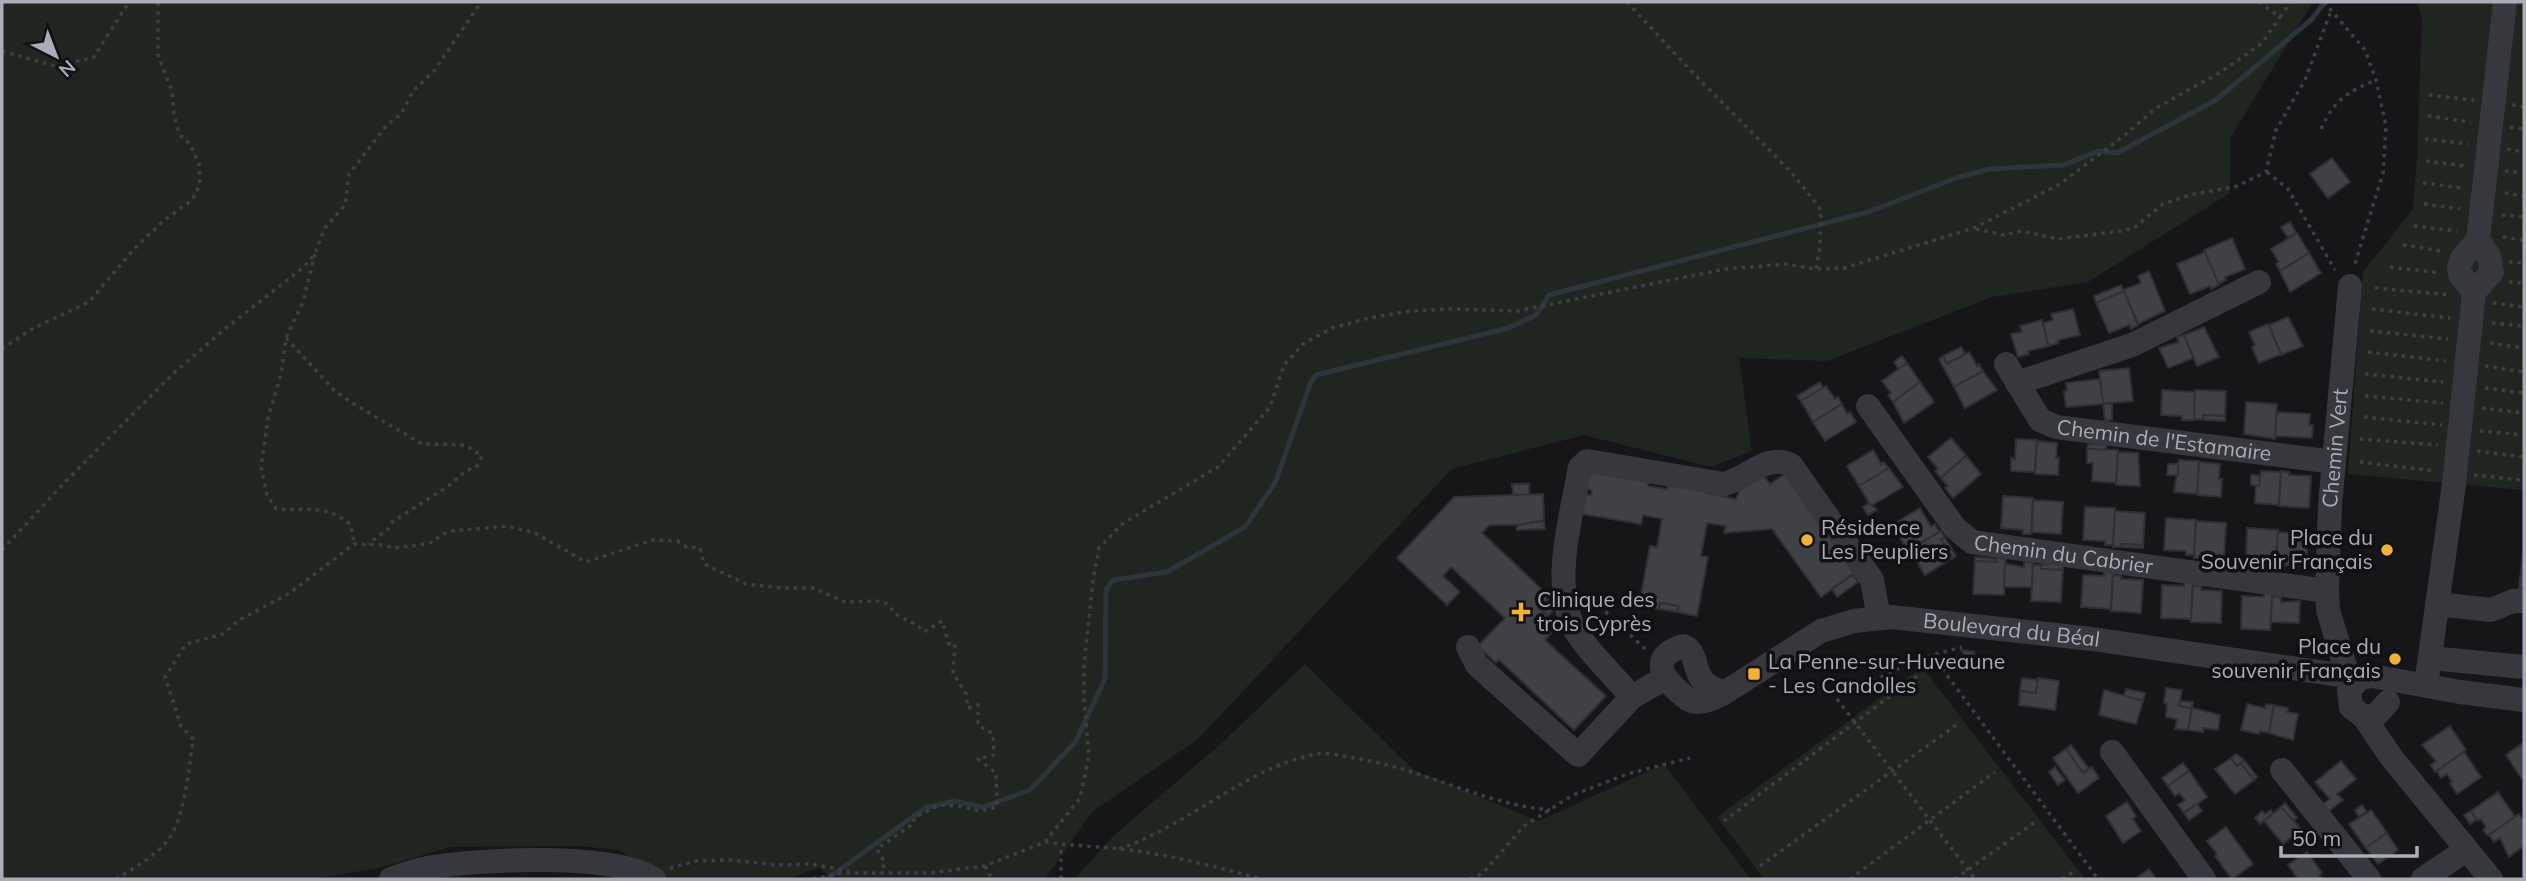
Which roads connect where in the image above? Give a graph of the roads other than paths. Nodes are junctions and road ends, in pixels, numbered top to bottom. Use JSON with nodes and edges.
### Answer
{"nodes":[{"id":1,"x":2505,"y":2,"type":"edge"},
{"id":2,"x":2343,"y":280,"type":"road end"},
{"id":3,"x":2259,"y":282,"type":"dead end"},
{"id":4,"x":1868,"y":406,"type":"dead end"},
{"id":5,"x":2334,"y":462,"type":"junction"},
{"id":6,"x":2328,"y":601,"type":"junction"},
{"id":7,"x":2524,"y":601,"type":"edge"},
{"id":8,"x":2438,"y":604,"type":"junction"},
{"id":9,"x":1879,"y":618,"type":"junction"},
{"id":10,"x":1468,"y":648,"type":"dead end"},
{"id":11,"x":2430,"y":658,"type":"junction"},
{"id":12,"x":2524,"y":667,"type":"edge"},
{"id":13,"x":1663,"y":672,"type":"junction"},
{"id":14,"x":2315,"y":672,"type":"junction"},
{"id":15,"x":2426,"y":685,"type":"junction"},
{"id":16,"x":2369,"y":686,"type":"junction"},
{"id":17,"x":1724,"y":693,"type":"junction"},
{"id":18,"x":1632,"y":697,"type":"junction"},
{"id":19,"x":2524,"y":700,"type":"edge"},
{"id":20,"x":2112,"y":752,"type":"dead end"},
{"id":21,"x":2391,"y":757,"type":"junction"},
{"id":22,"x":2282,"y":770,"type":"dead end"},
{"id":23,"x":2466,"y":850,"type":"junction"},
{"id":24,"x":478,"y":861,"type":"junction"},
{"id":25,"x":650,"y":877,"type":"edge"},
{"id":26,"x":391,"y":879,"type":"edge"},
{"id":27,"x":450,"y":879,"type":"edge"},
{"id":28,"x":2204,"y":879,"type":"edge"},
{"id":29,"x":2369,"y":879,"type":"edge"},
{"id":30,"x":2423,"y":879,"type":"edge"},
{"id":31,"x":2491,"y":879,"type":"edge"}],
"edges":[{"from":1,"to":8,"type":"street"},
{"from":2,"to":5,"type":"street","name":"Chemin Vert"},
{"from":3,"to":5,"type":"street","name":"Chemin de l'Estamaire"},
{"from":4,"to":6,"type":"street","name":"Chemin du Cabrier"},
{"from":5,"to":6,"type":"street","name":"Chemin Vert"},
{"from":6,"to":14,"type":"street","name":"Chemin Vert"},
{"from":6,"to":16,"type":"street","name":"Chemin Vert"},
{"from":7,"to":8,"type":"street"},
{"from":8,"to":11,"type":"street"},
{"from":9,"to":14,"type":"street","name":"Boulevard du Béal"},
{"from":9,"to":17,"type":"street","name":"Boulevard du Béal"},
{"from":9,"to":18,"type":"street"},
{"from":10,"to":18,"type":"street"},
{"from":11,"to":12,"type":"street"},
{"from":11,"to":15,"type":"street"},
{"from":13,"to":17,"type":"street","name":"Boulevard du Béal"},
{"from":13,"to":17,"type":"street"},
{"from":13,"to":18,"type":"street"},
{"from":14,"to":16,"type":"street","name":"Boulevard du Béal"},
{"from":15,"to":16,"type":"street"},
{"from":15,"to":19,"type":"street"},
{"from":16,"to":21,"type":"street","name":"Chemin Vert"},
{"from":16,"to":21,"type":"street"},
{"from":20,"to":28,"type":"street"},
{"from":21,"to":23,"type":"street"},
{"from":22,"to":29,"type":"street"},
{"from":23,"to":30,"type":"street"},
{"from":23,"to":31,"type":"street"},
{"from":24,"to":25,"type":"street"},
{"from":24,"to":26,"type":"street"},
{"from":24,"to":27,"type":"street"}]}
